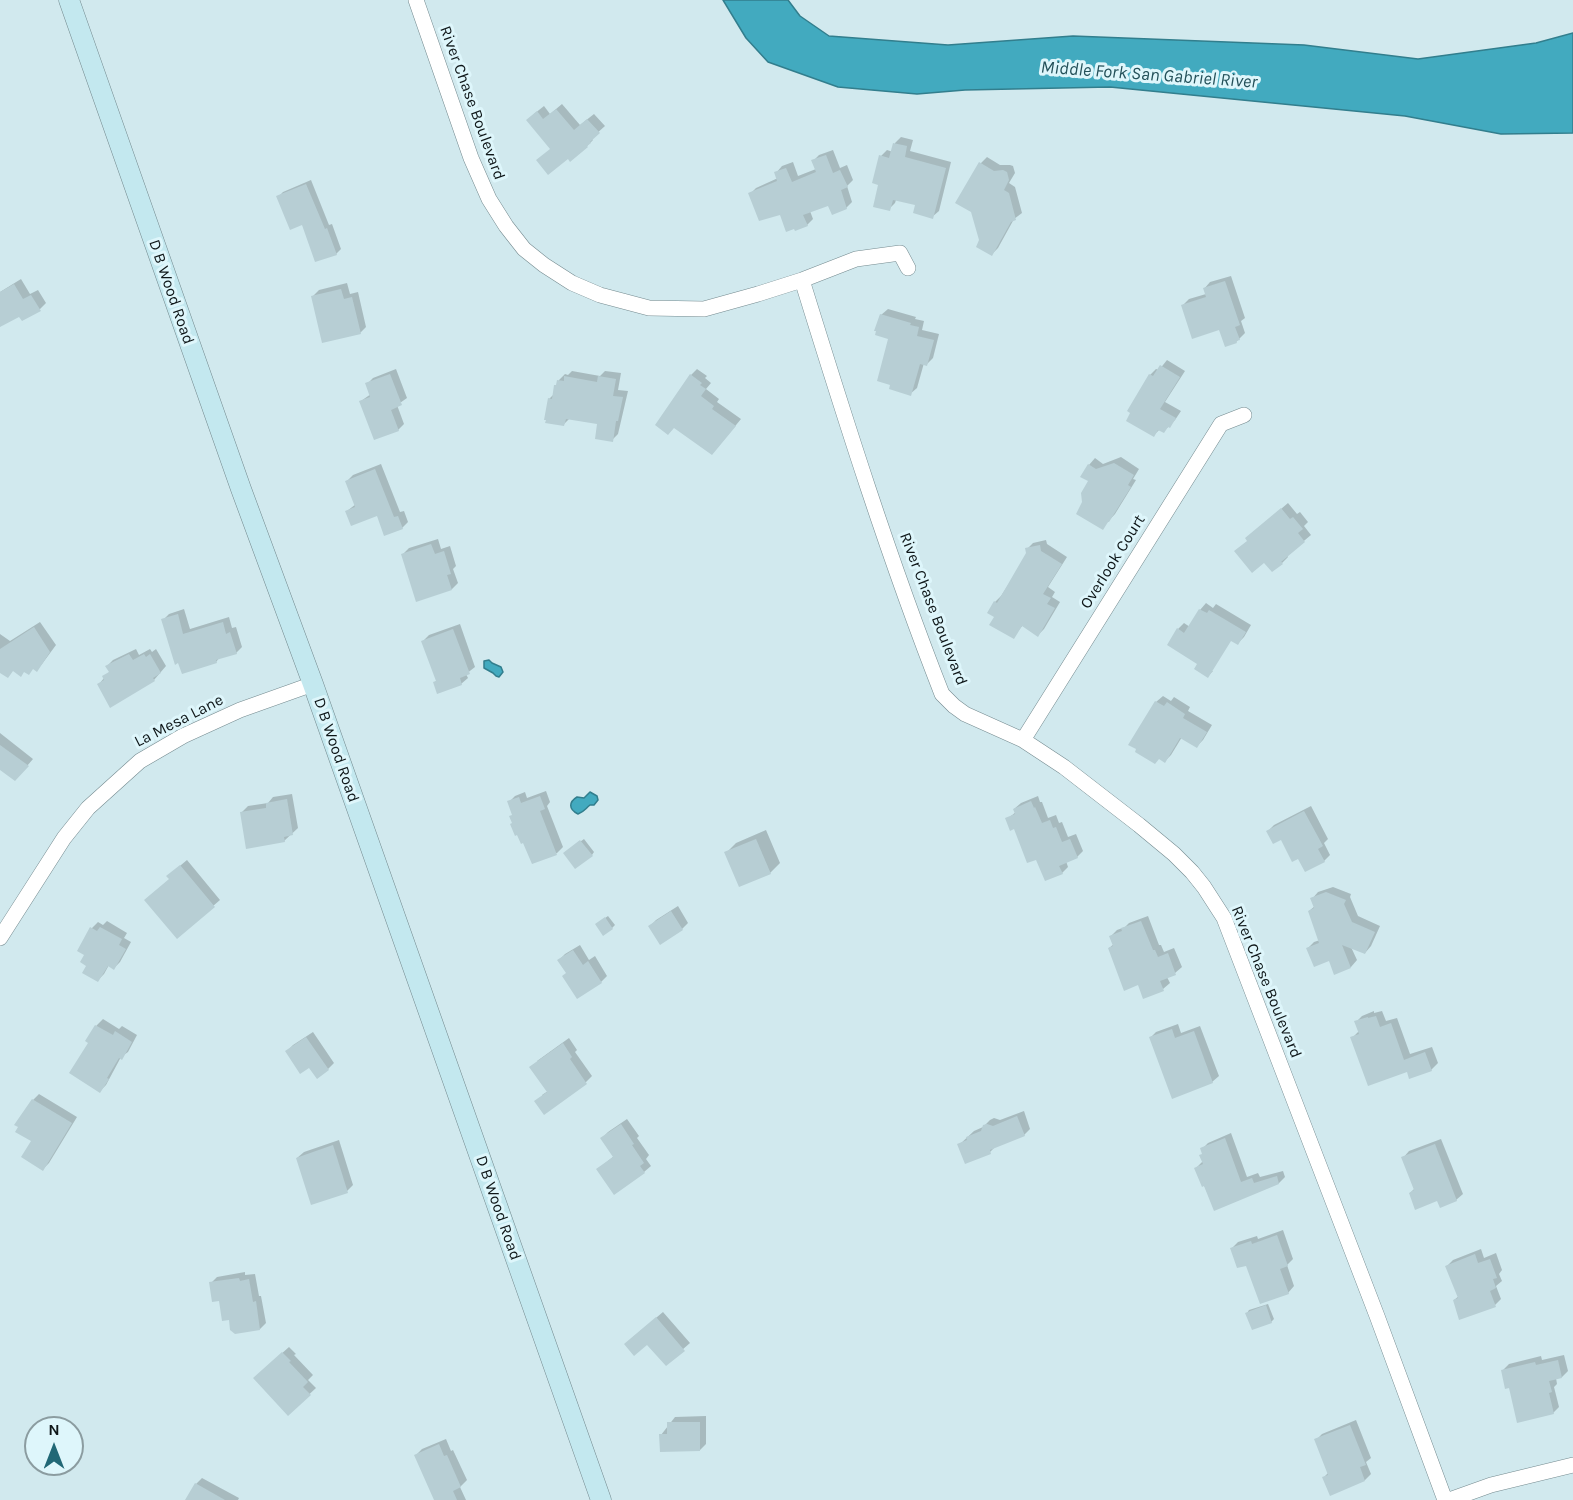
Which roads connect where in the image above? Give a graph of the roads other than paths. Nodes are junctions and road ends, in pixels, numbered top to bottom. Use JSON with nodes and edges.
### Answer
{"nodes":[{"id":1,"x":69,"y":0,"type":"edge"},
{"id":2,"x":416,"y":0,"type":"edge"},
{"id":3,"x":908,"y":268,"type":"dead end"},
{"id":4,"x":802,"y":280,"type":"junction"},
{"id":5,"x":1244,"y":415,"type":"dead end"},
{"id":6,"x":313,"y":684,"type":"junction"},
{"id":7,"x":1023,"y":740,"type":"junction"},
{"id":8,"x":0,"y":938,"type":"edge"},
{"id":9,"x":1573,"y":1465,"type":"edge"},
{"id":10,"x":601,"y":1500,"type":"edge"},
{"id":11,"x":1447,"y":1500,"type":"edge"}],
"edges":[{"from":1,"to":6,"type":"main road","name":"D B Wood Road"},
{"from":2,"to":4,"type":"street","name":"River Chase Boulevard"},
{"from":3,"to":4,"type":"street"},
{"from":4,"to":7,"type":"street","name":"River Chase Boulevard"},
{"from":5,"to":7,"type":"street","name":"Overlook Court"},
{"from":6,"to":8,"type":"street","name":"La Mesa Lane"},
{"from":6,"to":10,"type":"main road","name":"D B Wood Road"},
{"from":7,"to":11,"type":"street","name":"River Chase Boulevard"},
{"from":9,"to":11,"type":"street"}]}
